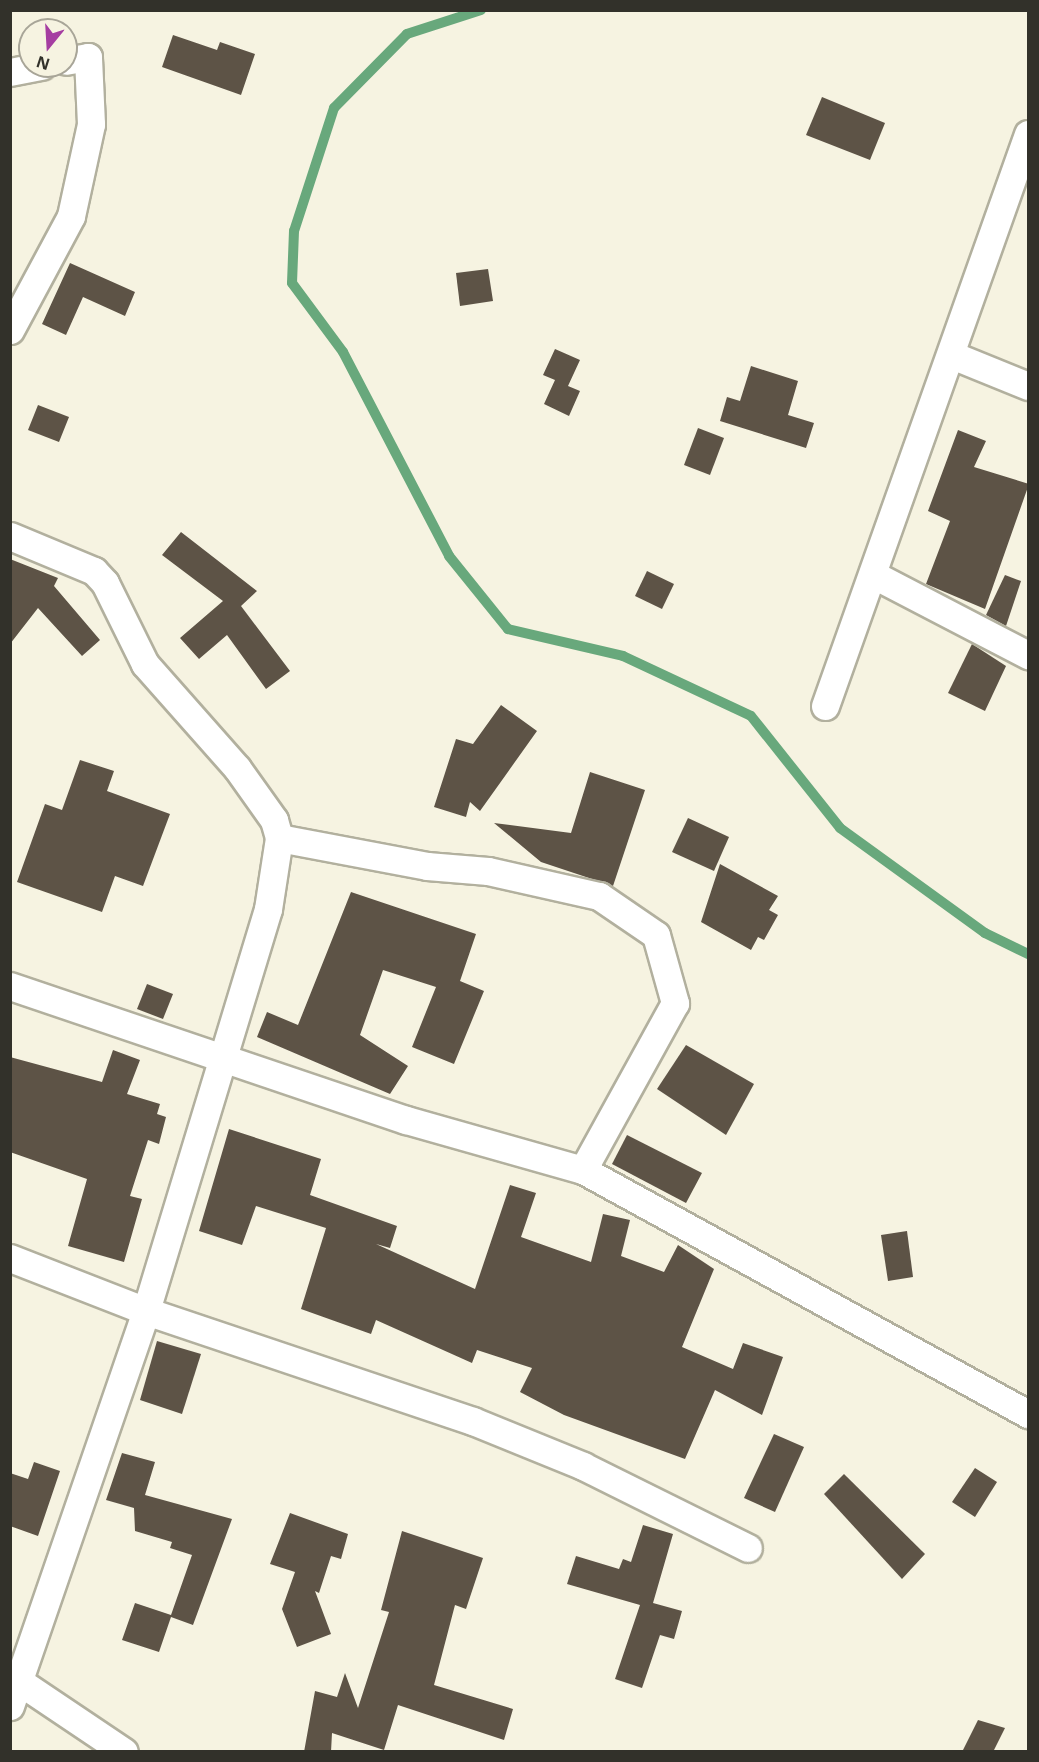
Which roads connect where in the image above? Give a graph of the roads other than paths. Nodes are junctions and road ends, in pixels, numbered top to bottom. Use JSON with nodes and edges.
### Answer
{"nodes":[{"id":1,"x":78,"y":59,"type":"edge"},
{"id":2,"x":1029,"y":134,"type":"edge"},
{"id":3,"x":10,"y":330,"type":"edge"},
{"id":4,"x":952,"y":355,"type":"junction"},
{"id":5,"x":1029,"y":386,"type":"edge"},
{"id":6,"x":10,"y":536,"type":"edge"},
{"id":7,"x":874,"y":575,"type":"junction"},
{"id":8,"x":1029,"y":655,"type":"edge"},
{"id":9,"x":825,"y":706,"type":"dead end"},
{"id":10,"x":279,"y":838,"type":"junction"},
{"id":11,"x":10,"y":986,"type":"edge"},
{"id":12,"x":220,"y":1059,"type":"junction"},
{"id":13,"x":583,"y":1170,"type":"junction"},
{"id":14,"x":10,"y":1258,"type":"edge"},
{"id":15,"x":146,"y":1311,"type":"junction"},
{"id":16,"x":1029,"y":1414,"type":"edge"},
{"id":17,"x":748,"y":1548,"type":"dead end"},
{"id":18,"x":20,"y":1682,"type":"junction"},
{"id":19,"x":10,"y":1706,"type":"edge"},
{"id":20,"x":124,"y":1752,"type":"edge"}],
"edges":[{"from":1,"to":3,"type":"street"},
{"from":2,"to":4,"type":"street"},
{"from":4,"to":5,"type":"street"},
{"from":4,"to":7,"type":"street"},
{"from":6,"to":10,"type":"street"},
{"from":7,"to":8,"type":"street"},
{"from":7,"to":9,"type":"street"},
{"from":10,"to":12,"type":"street"},
{"from":10,"to":13,"type":"street"},
{"from":11,"to":12,"type":"street"},
{"from":12,"to":13,"type":"street"},
{"from":12,"to":15,"type":"street"},
{"from":13,"to":16,"type":"street"},
{"from":14,"to":15,"type":"street"},
{"from":15,"to":17,"type":"street"},
{"from":15,"to":18,"type":"street"},
{"from":18,"to":19,"type":"street"},
{"from":18,"to":20,"type":"street"}]}
